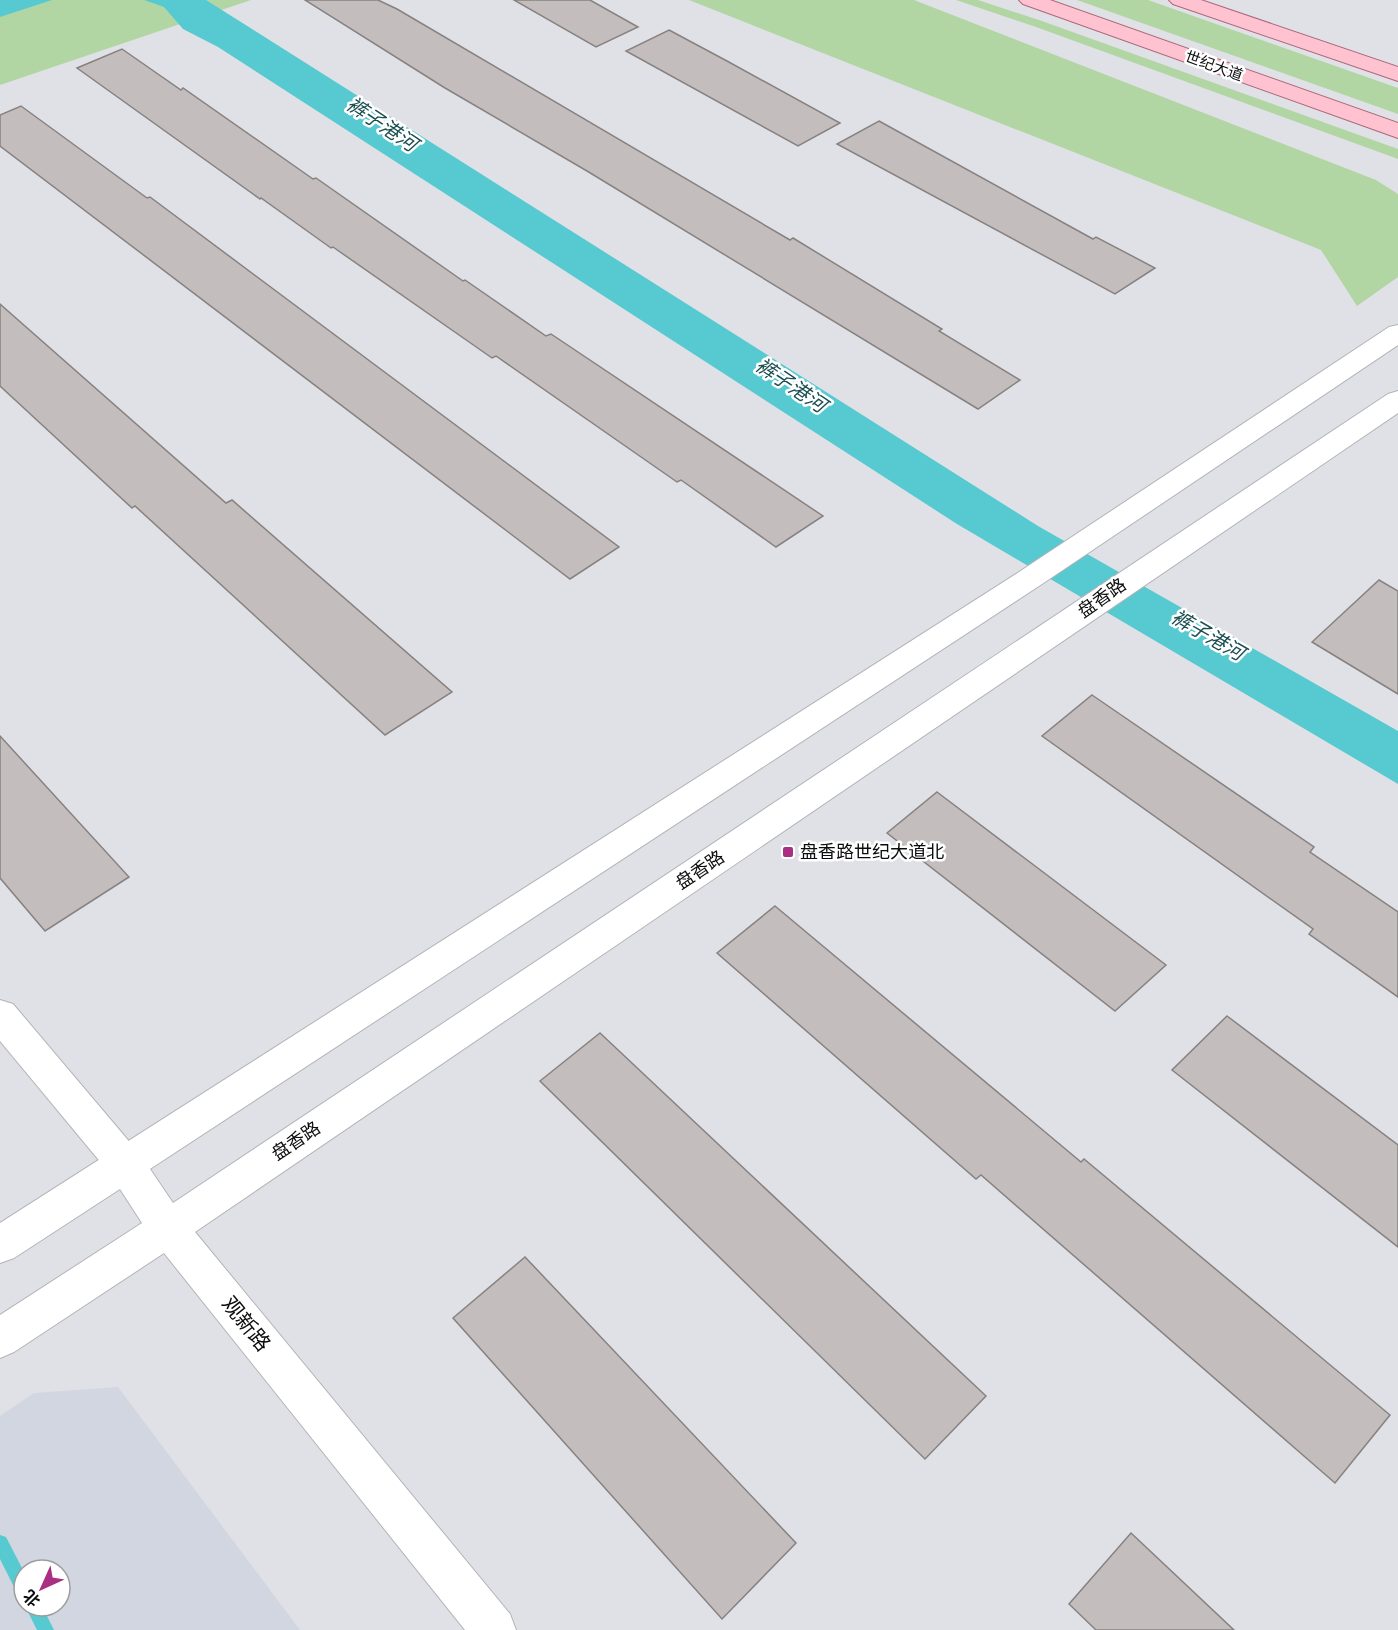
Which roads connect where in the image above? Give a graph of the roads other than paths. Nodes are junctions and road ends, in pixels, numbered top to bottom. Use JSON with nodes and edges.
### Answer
{"nodes":[{"id":1,"x":1030,"y":0,"type":"edge"},
{"id":2,"x":1180,"y":0,"type":"edge"},
{"id":3,"x":1398,"y":74,"type":"edge"},
{"id":4,"x":1398,"y":131,"type":"edge"},
{"id":5,"x":1398,"y":333,"type":"edge"},
{"id":6,"x":1398,"y":400,"type":"edge"},
{"id":7,"x":0,"y":1016,"type":"edge"},
{"id":8,"x":125,"y":1164,"type":"junction"},
{"id":9,"x":168,"y":1228,"type":"junction"},
{"id":10,"x":0,"y":1245,"type":"edge"},
{"id":11,"x":0,"y":1338,"type":"edge"},
{"id":12,"x":494,"y":1630,"type":"edge"}],
"edges":[{"from":1,"to":4,"type":"main road","name":"世纪大道"},
{"from":2,"to":3,"type":"main road"},
{"from":5,"to":8,"type":"street"},
{"from":6,"to":9,"type":"street","name":"盘香路"},
{"from":7,"to":8,"type":"street","name":"观新路"},
{"from":8,"to":9,"type":"street","name":"观新路"},
{"from":8,"to":10,"type":"street"},
{"from":9,"to":11,"type":"street","name":"盘香路"},
{"from":9,"to":12,"type":"street","name":"观新路"}]}
